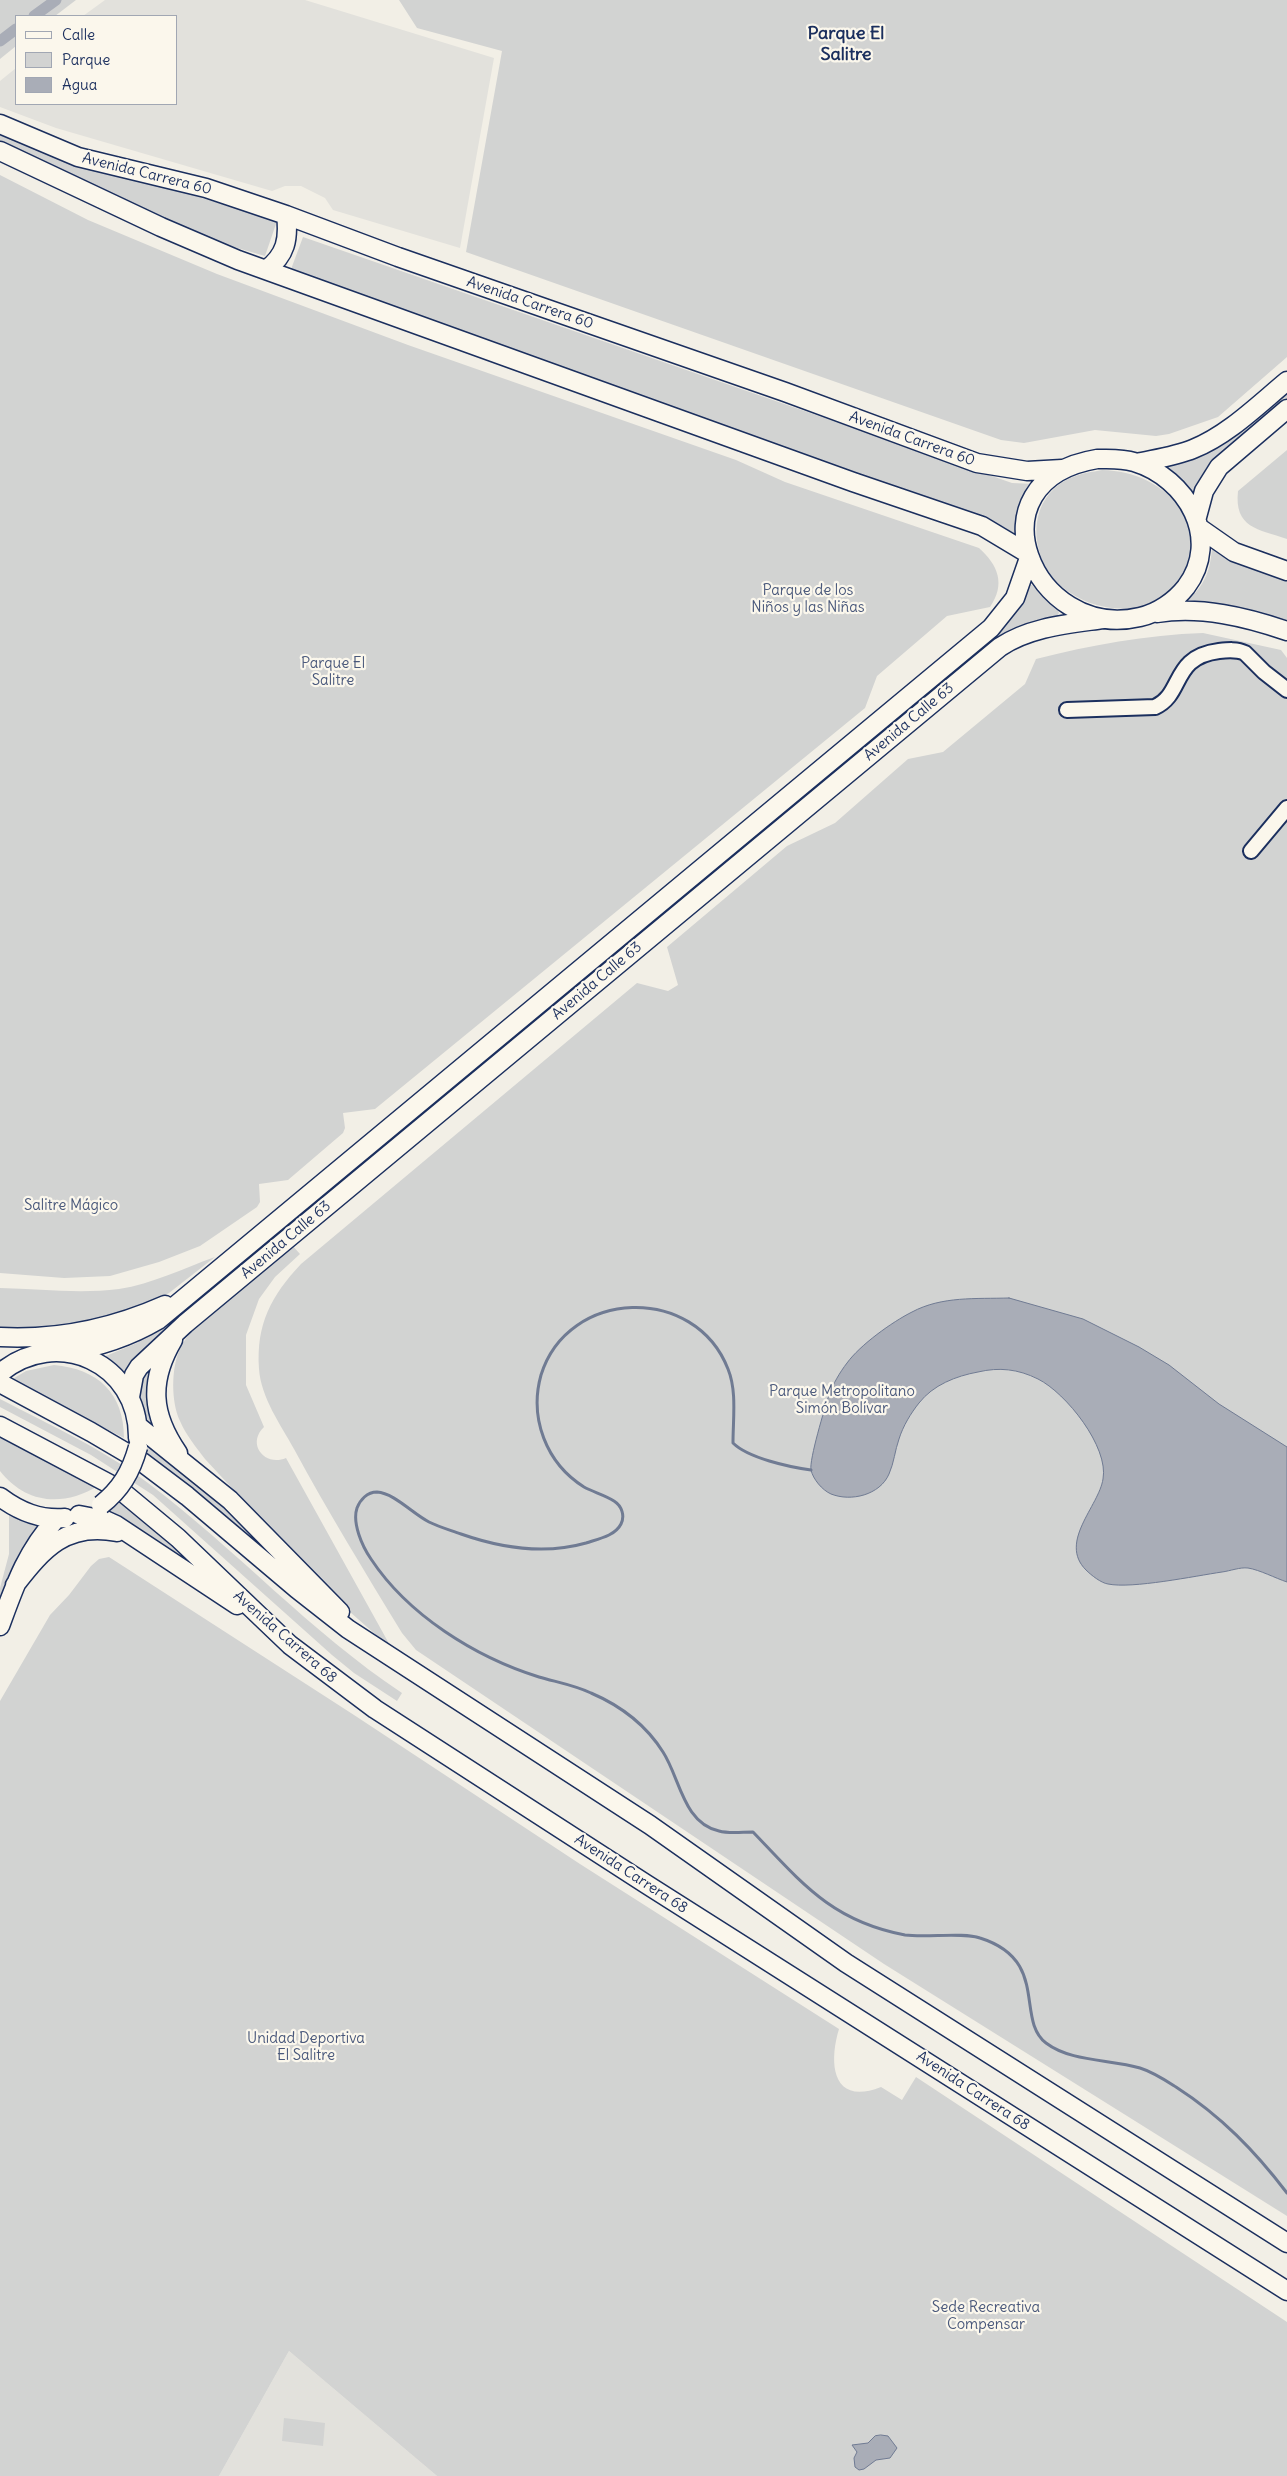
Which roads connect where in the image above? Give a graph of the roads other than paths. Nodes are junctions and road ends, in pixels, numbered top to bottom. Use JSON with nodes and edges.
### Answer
{"nodes":[{"id":1,"x":0,"y":124,"type":"edge"},
{"id":2,"x":0,"y":151,"type":"edge"},
{"id":3,"x":286,"y":215,"type":"junction"},
{"id":4,"x":266,"y":270,"type":"junction"},
{"id":5,"x":1287,"y":381,"type":"edge"},
{"id":6,"x":1287,"y":409,"type":"edge"},
{"id":7,"x":1137,"y":463,"type":"junction"},
{"id":8,"x":1062,"y":469,"type":"junction"},
{"id":9,"x":1199,"y":523,"type":"junction"},
{"id":10,"x":1028,"y":555,"type":"junction"},
{"id":11,"x":1287,"y":571,"type":"edge"},
{"id":12,"x":1151,"y":614,"type":"junction"},
{"id":13,"x":1103,"y":619,"type":"junction"},
{"id":14,"x":1287,"y":631,"type":"edge"},
{"id":15,"x":1287,"y":690,"type":"edge"},
{"id":16,"x":1067,"y":710,"type":"dead end"},
{"id":17,"x":1287,"y":808,"type":"edge"},
{"id":18,"x":1251,"y":851,"type":"dead end"},
{"id":19,"x":497,"y":1038,"type":"junction"},
{"id":20,"x":509,"y":1054,"type":"junction"},
{"id":21,"x":192,"y":1291,"type":"junction"},
{"id":22,"x":185,"y":1324,"type":"junction"},
{"id":23,"x":0,"y":1337,"type":"edge"},
{"id":24,"x":0,"y":1345,"type":"edge"},
{"id":25,"x":66,"y":1352,"type":"junction"},
{"id":26,"x":31,"y":1355,"type":"junction"},
{"id":27,"x":0,"y":1376,"type":"edge"},
{"id":28,"x":130,"y":1398,"type":"junction"},
{"id":29,"x":0,"y":1426,"type":"edge"},
{"id":30,"x":138,"y":1426,"type":"junction"},
{"id":31,"x":187,"y":1465,"type":"junction"},
{"id":32,"x":0,"y":1497,"type":"edge"},
{"id":33,"x":79,"y":1515,"type":"junction"},
{"id":34,"x":56,"y":1519,"type":"junction"},
{"id":35,"x":134,"y":1536,"type":"junction"},
{"id":36,"x":15,"y":1585,"type":"junction"},
{"id":37,"x":265,"y":1622,"type":"junction"},
{"id":38,"x":0,"y":1626,"type":"edge"},
{"id":39,"x":372,"y":1646,"type":"junction"},
{"id":40,"x":1287,"y":2243,"type":"edge"},
{"id":41,"x":1287,"y":2291,"type":"edge"}],
"edges":[{"from":1,"to":3,"type":"main road","name":"Avenida Carrera 60"},
{"from":2,"to":4,"type":"main road","name":"Avenida Carrera 60"},
{"from":3,"to":4,"type":"main road"},
{"from":3,"to":8,"type":"main road","name":"Avenida Carrera 60"},
{"from":4,"to":10,"type":"main road","name":"Avenida Carrera 60"},
{"from":5,"to":7,"type":"main road"},
{"from":6,"to":9,"type":"main road"},
{"from":7,"to":8,"type":"main road"},
{"from":7,"to":9,"type":"main road"},
{"from":8,"to":10,"type":"main road"},
{"from":9,"to":11,"type":"main road"},
{"from":9,"to":12,"type":"main road"},
{"from":10,"to":13,"type":"main road"},
{"from":10,"to":19,"type":"main road","name":"Avenida Calle 63"},
{"from":12,"to":13,"type":"main road"},
{"from":12,"to":14,"type":"main road"},
{"from":13,"to":20,"type":"main road","name":"Avenida Calle 63"},
{"from":15,"to":16,"type":"street"},
{"from":17,"to":18,"type":"street"},
{"from":19,"to":20,"type":"main road"},
{"from":19,"to":21,"type":"main road","name":"Avenida Calle 63"},
{"from":20,"to":22,"type":"main road","name":"Avenida Calle 63"},
{"from":21,"to":23,"type":"main road"},
{"from":21,"to":25,"type":"main road","name":"Avenida Calle 63"},
{"from":22,"to":28,"type":"main road","name":"Avenida Calle 63"},
{"from":22,"to":31,"type":"main road"},
{"from":24,"to":26,"type":"main road"},
{"from":25,"to":26,"type":"main road"},
{"from":25,"to":28,"type":"main road"},
{"from":26,"to":27,"type":"main road"},
{"from":27,"to":39,"type":"main road"},
{"from":28,"to":30,"type":"main road"},
{"from":29,"to":37,"type":"main road","name":"Avenida Carrera 68"},
{"from":30,"to":31,"type":"main road"},
{"from":30,"to":33,"type":"main road","bridge":true},
{"from":31,"to":39,"type":"main road"},
{"from":32,"to":34,"type":"main road"},
{"from":33,"to":34,"type":"main road"},
{"from":33,"to":35,"type":"main road"},
{"from":34,"to":36,"type":"main road"},
{"from":35,"to":36,"type":"main road"},
{"from":35,"to":37,"type":"main road"},
{"from":36,"to":38,"type":"main road"},
{"from":37,"to":41,"type":"main road","name":"Avenida Carrera 68"},
{"from":39,"to":40,"type":"main road"}]}
